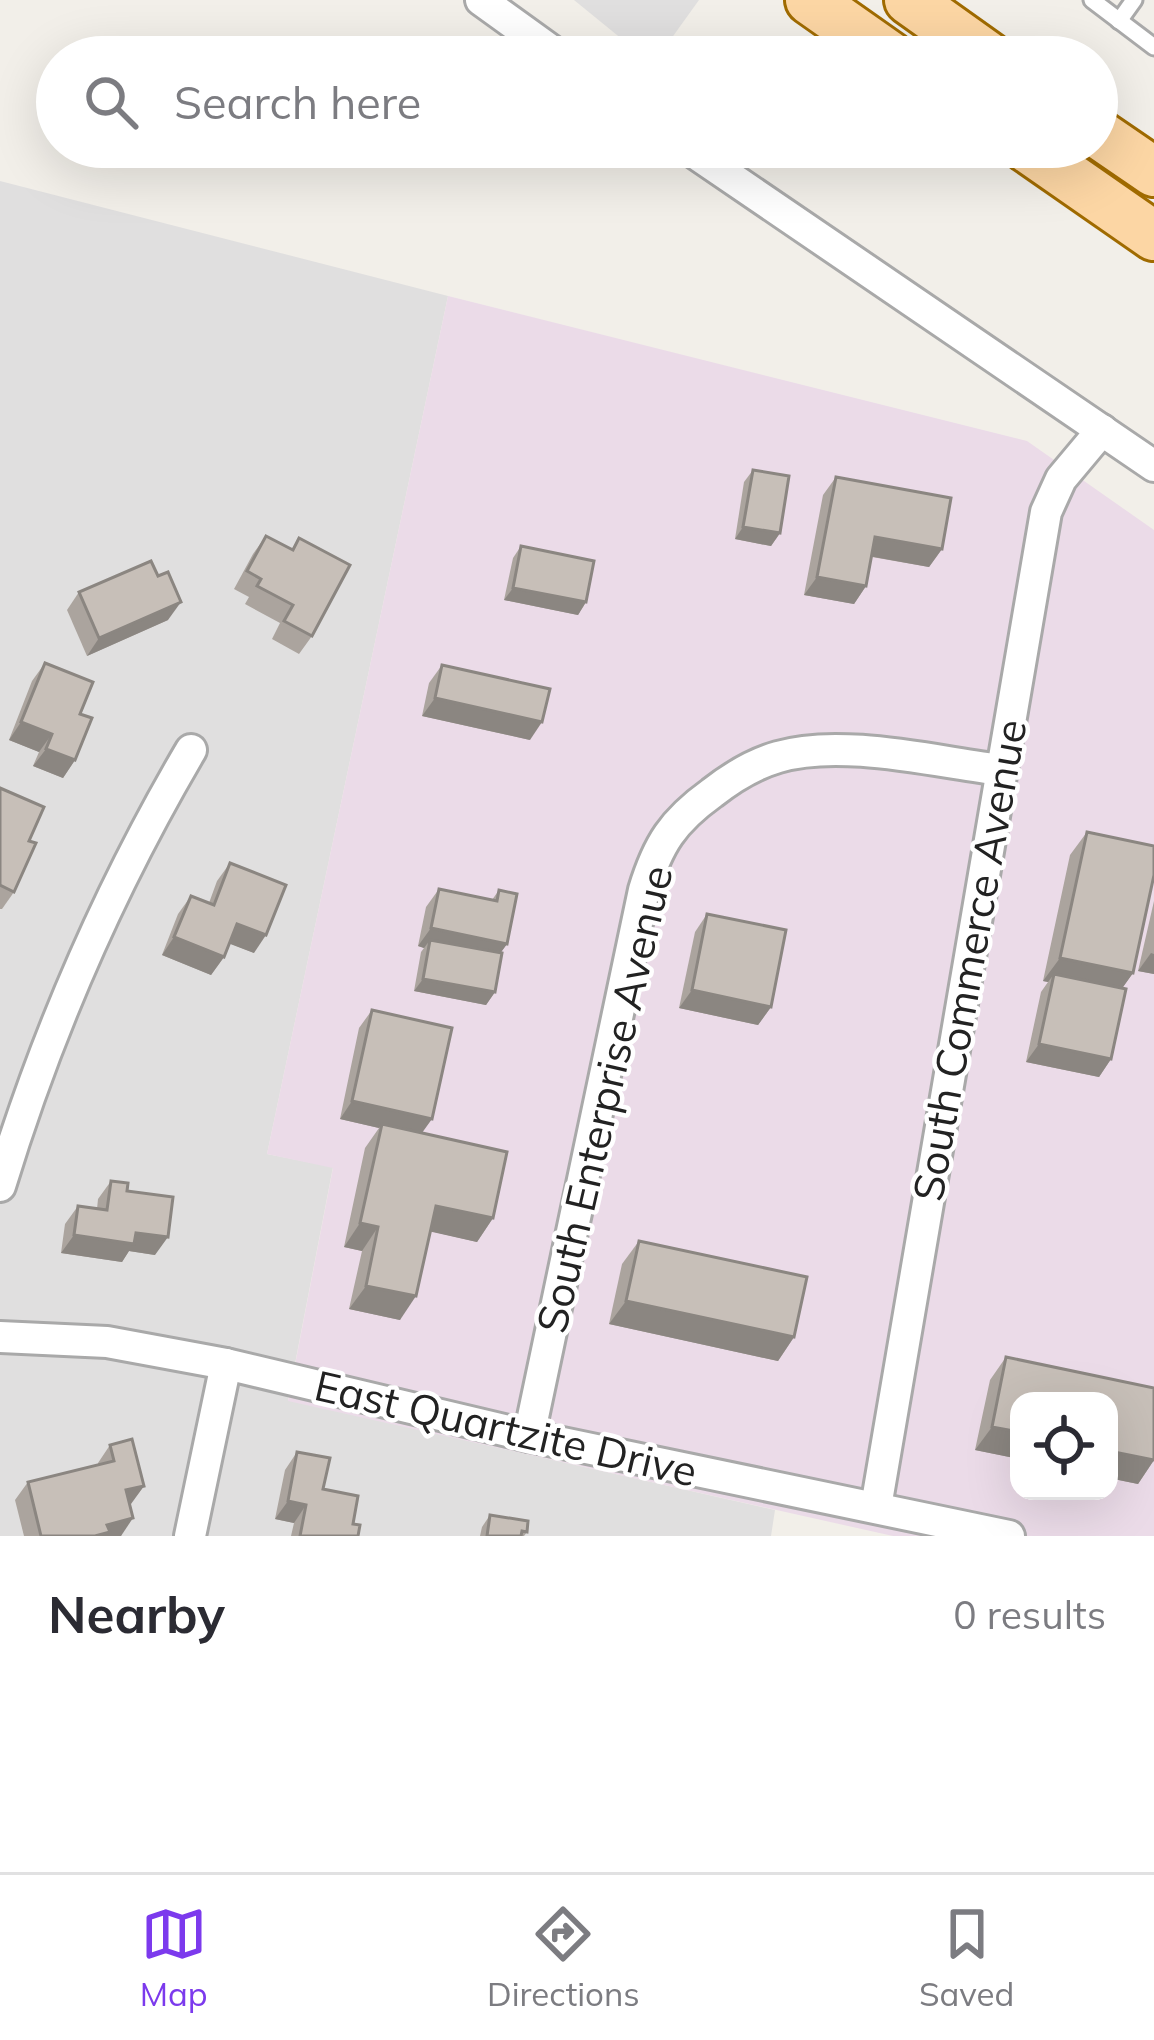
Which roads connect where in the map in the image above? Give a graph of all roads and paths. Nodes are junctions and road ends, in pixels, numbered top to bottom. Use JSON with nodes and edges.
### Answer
{"nodes":[{"id":1,"x":481,"y":0,"type":"edge"},
{"id":2,"x":810,"y":0,"type":"edge"},
{"id":3,"x":909,"y":0,"type":"edge"},
{"id":4,"x":1092,"y":0,"type":"edge"},
{"id":5,"x":1134,"y":0,"type":"edge"},
{"id":6,"x":1119,"y":21,"type":"junction"},
{"id":7,"x":531,"y":36,"type":"edge"},
{"id":8,"x":861,"y":36,"type":"edge"},
{"id":9,"x":960,"y":36,"type":"edge"},
{"id":10,"x":1154,"y":46,"type":"edge"},
{"id":11,"x":1118,"y":147,"type":"edge"},
{"id":12,"x":717,"y":168,"type":"edge"},
{"id":13,"x":1056,"y":168,"type":"edge"},
{"id":14,"x":1154,"y":172,"type":"edge"},
{"id":15,"x":1154,"y":236,"type":"edge"},
{"id":16,"x":1102,"y":430,"type":"junction"},
{"id":17,"x":1154,"y":466,"type":"edge"},
{"id":18,"x":191,"y":749,"type":"dead end"},
{"id":19,"x":1001,"y":770,"type":"junction"},
{"id":20,"x":0,"y":1186,"type":"edge"},
{"id":21,"x":0,"y":1337,"type":"edge"},
{"id":22,"x":226,"y":1364,"type":"junction"},
{"id":23,"x":529,"y":1436,"type":"junction"},
{"id":24,"x":876,"y":1507,"type":"junction"},
{"id":25,"x":190,"y":1536,"type":"edge"},
{"id":26,"x":1010,"y":1536,"type":"edge"}],
"edges":[{"from":1,"to":7,"type":"street"},
{"from":2,"to":8,"type":"main road"},
{"from":3,"to":9,"type":"main road"},
{"from":4,"to":6,"type":"lane"},
{"from":5,"to":6,"type":"lane"},
{"from":6,"to":10,"type":"lane"},
{"from":11,"to":14,"type":"main road"},
{"from":12,"to":16,"type":"street"},
{"from":13,"to":15,"type":"main road"},
{"from":16,"to":17,"type":"street"},
{"from":16,"to":19,"type":"street","name":"South Commerce Avenue"},
{"from":18,"to":20,"type":"street"},
{"from":19,"to":23,"type":"street","name":"South Enterprise Avenue"},
{"from":19,"to":24,"type":"street","name":"South Commerce Avenue"},
{"from":21,"to":22,"type":"street","name":"East Quartzite Drive"},
{"from":22,"to":23,"type":"street","name":"East Quartzite Drive"},
{"from":22,"to":25,"type":"street"},
{"from":23,"to":24,"type":"street","name":"East Quartzite Drive"},
{"from":24,"to":26,"type":"street","name":"East Quartzite Drive"}]}
